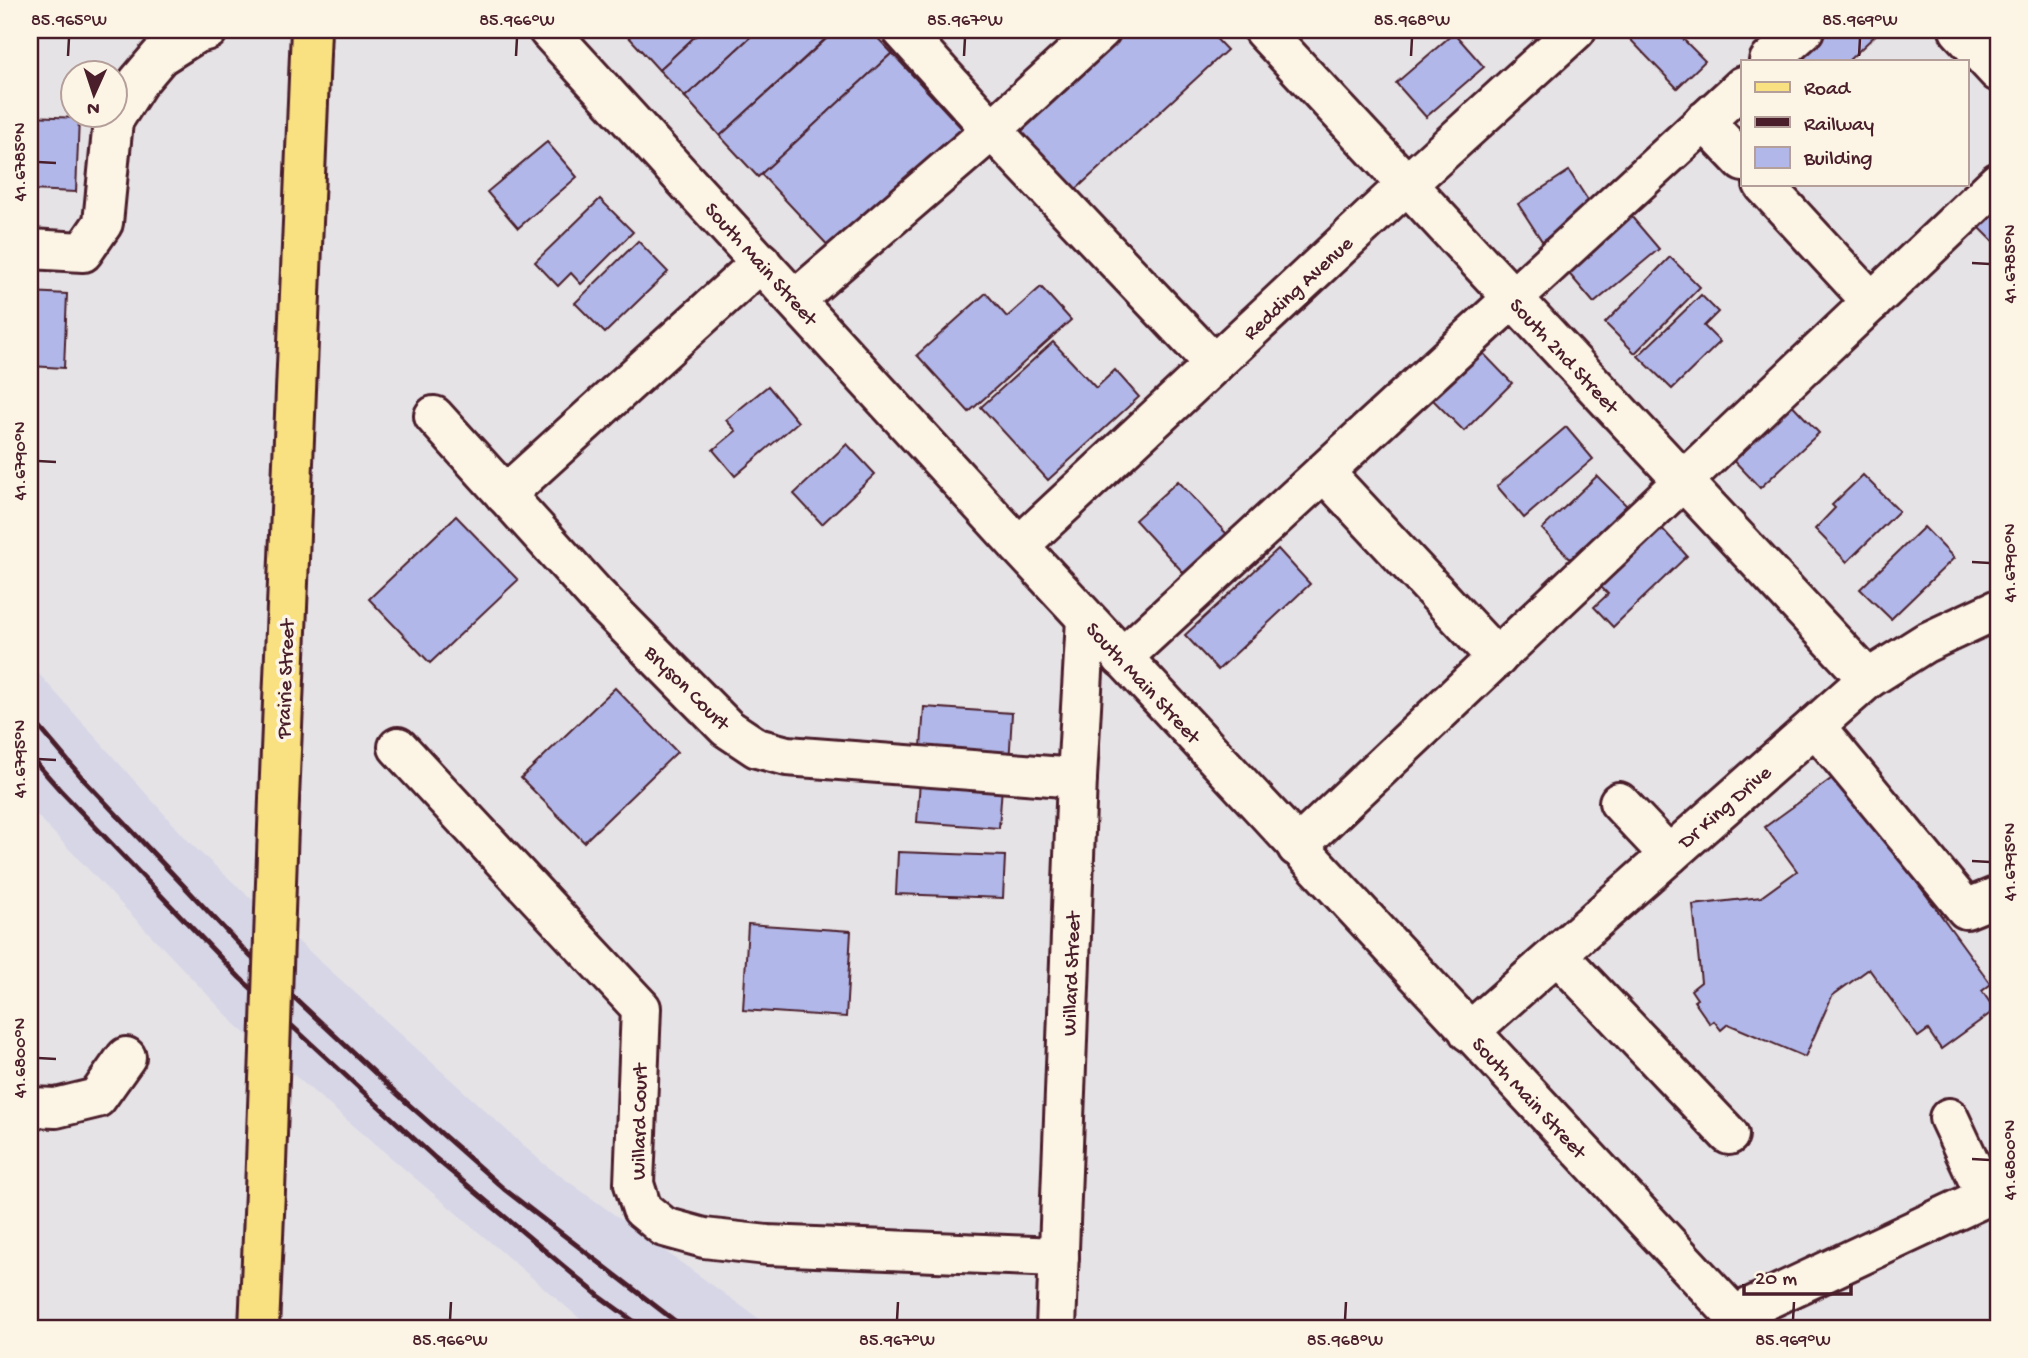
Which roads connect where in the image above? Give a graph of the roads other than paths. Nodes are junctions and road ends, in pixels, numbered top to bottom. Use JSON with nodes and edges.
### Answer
{"nodes":[{"id":1,"x":208,"y":30,"type":"edge"},
{"id":2,"x":311,"y":30,"type":"edge"},
{"id":3,"x":548,"y":30,"type":"edge"},
{"id":4,"x":902,"y":30,"type":"edge"},
{"id":5,"x":1101,"y":30,"type":"edge"},
{"id":6,"x":1263,"y":30,"type":"edge"},
{"id":7,"x":1576,"y":30,"type":"edge"},
{"id":8,"x":1804,"y":30,"type":"edge"},
{"id":9,"x":1959,"y":30,"type":"edge"},
{"id":10,"x":1770,"y":60,"type":"edge"},
{"id":11,"x":1998,"y":72,"type":"edge"},
{"id":12,"x":1741,"y":88,"type":"edge"},
{"id":13,"x":1704,"y":121,"type":"junction"},
{"id":14,"x":992,"y":130,"type":"junction"},
{"id":15,"x":1741,"y":160,"type":"edge"},
{"id":16,"x":1998,"y":182,"type":"edge"},
{"id":17,"x":1406,"y":185,"type":"junction"},
{"id":18,"x":1765,"y":186,"type":"edge"},
{"id":19,"x":30,"y":249,"type":"edge"},
{"id":20,"x":761,"y":262,"type":"junction"},
{"id":21,"x":1513,"y":298,"type":"junction"},
{"id":22,"x":795,"y":300,"type":"junction"},
{"id":23,"x":1872,"y":302,"type":"junction"},
{"id":24,"x":1214,"y":364,"type":"junction"},
{"id":25,"x":434,"y":416,"type":"dead end"},
{"id":26,"x":1324,"y":472,"type":"junction"},
{"id":27,"x":1683,"y":481,"type":"junction"},
{"id":28,"x":505,"y":495,"type":"junction"},
{"id":29,"x":1018,"y":546,"type":"junction"},
{"id":30,"x":1998,"y":609,"type":"edge"},
{"id":31,"x":1086,"y":619,"type":"junction"},
{"id":32,"x":1122,"y":658,"type":"junction"},
{"id":33,"x":1497,"y":658,"type":"junction"},
{"id":34,"x":1868,"y":679,"type":"junction"},
{"id":35,"x":1815,"y":726,"type":"junction"},
{"id":36,"x":398,"y":747,"type":"dead end"},
{"id":37,"x":1077,"y":778,"type":"junction"},
{"id":38,"x":1619,"y":802,"type":"dead end"},
{"id":39,"x":1297,"y":847,"type":"junction"},
{"id":40,"x":1669,"y":855,"type":"junction"},
{"id":41,"x":1998,"y":896,"type":"edge"},
{"id":42,"x":1557,"y":954,"type":"junction"},
{"id":43,"x":1469,"y":1031,"type":"junction"},
{"id":44,"x":126,"y":1057,"type":"dead end"},
{"id":45,"x":30,"y":1107,"type":"edge"},
{"id":46,"x":1949,"y":1118,"type":"dead end"},
{"id":47,"x":1729,"y":1135,"type":"dead end"},
{"id":48,"x":1992,"y":1194,"type":"edge"},
{"id":49,"x":1059,"y":1257,"type":"junction"},
{"id":50,"x":1740,"y":1322,"type":"edge"},
{"id":51,"x":259,"y":1328,"type":"edge"},
{"id":52,"x":1056,"y":1328,"type":"edge"}],
"edges":[{"from":1,"to":19,"type":"street"},
{"from":2,"to":51,"type":"main road","name":"Prairie Street","bridge":true},
{"from":3,"to":20,"type":"street","name":"South Main Street"},
{"from":4,"to":14,"type":"street"},
{"from":5,"to":14,"type":"street"},
{"from":6,"to":17,"type":"street","name":"South 2nd Street"},
{"from":7,"to":17,"type":"street","name":"Redding Avenue"},
{"from":8,"to":10,"type":"street"},
{"from":9,"to":11,"type":"street"},
{"from":12,"to":13,"type":"street"},
{"from":13,"to":15,"type":"street"},
{"from":13,"to":21,"type":"street"},
{"from":14,"to":22,"type":"street"},
{"from":14,"to":24,"type":"street"},
{"from":16,"to":23,"type":"street"},
{"from":17,"to":21,"type":"street","name":"South 2nd Street"},
{"from":17,"to":24,"type":"street","name":"Redding Avenue"},
{"from":18,"to":23,"type":"street"},
{"from":20,"to":22,"type":"street","name":"South Main Street"},
{"from":20,"to":28,"type":"street"},
{"from":21,"to":26,"type":"street"},
{"from":21,"to":27,"type":"street","name":"South 2nd Street"},
{"from":22,"to":29,"type":"street","name":"South Main Street"},
{"from":23,"to":27,"type":"street"},
{"from":24,"to":29,"type":"street","name":"Redding Avenue"},
{"from":25,"to":28,"type":"street","name":"Bryson Court"},
{"from":26,"to":32,"type":"street"},
{"from":26,"to":33,"type":"street"},
{"from":27,"to":33,"type":"street"},
{"from":27,"to":34,"type":"street","name":"South 2nd Street"},
{"from":28,"to":37,"type":"street","name":"Bryson Court"},
{"from":29,"to":31,"type":"street","name":"South Main Street"},
{"from":30,"to":34,"type":"street","name":"Dr King Drive"},
{"from":31,"to":32,"type":"street","name":"South Main Street"},
{"from":31,"to":37,"type":"street","name":"Willard Street"},
{"from":32,"to":39,"type":"street","name":"South Main Street"},
{"from":33,"to":39,"type":"street"},
{"from":34,"to":35,"type":"street","name":"Dr King Drive"},
{"from":35,"to":40,"type":"street","name":"Dr King Drive"},
{"from":35,"to":41,"type":"street"},
{"from":36,"to":49,"type":"street","name":"Willard Court"},
{"from":37,"to":49,"type":"street","name":"Willard Street"},
{"from":38,"to":40,"type":"street"},
{"from":39,"to":43,"type":"street","name":"South Main Street"},
{"from":40,"to":42,"type":"street","name":"Dr King Drive"},
{"from":42,"to":43,"type":"street","name":"Dr King Drive"},
{"from":42,"to":47,"type":"street"},
{"from":43,"to":50,"type":"street","name":"South Main Street"},
{"from":44,"to":45,"type":"street"},
{"from":46,"to":48,"type":"street"},
{"from":48,"to":50,"type":"street"},
{"from":49,"to":52,"type":"street","name":"Willard Street"}]}
